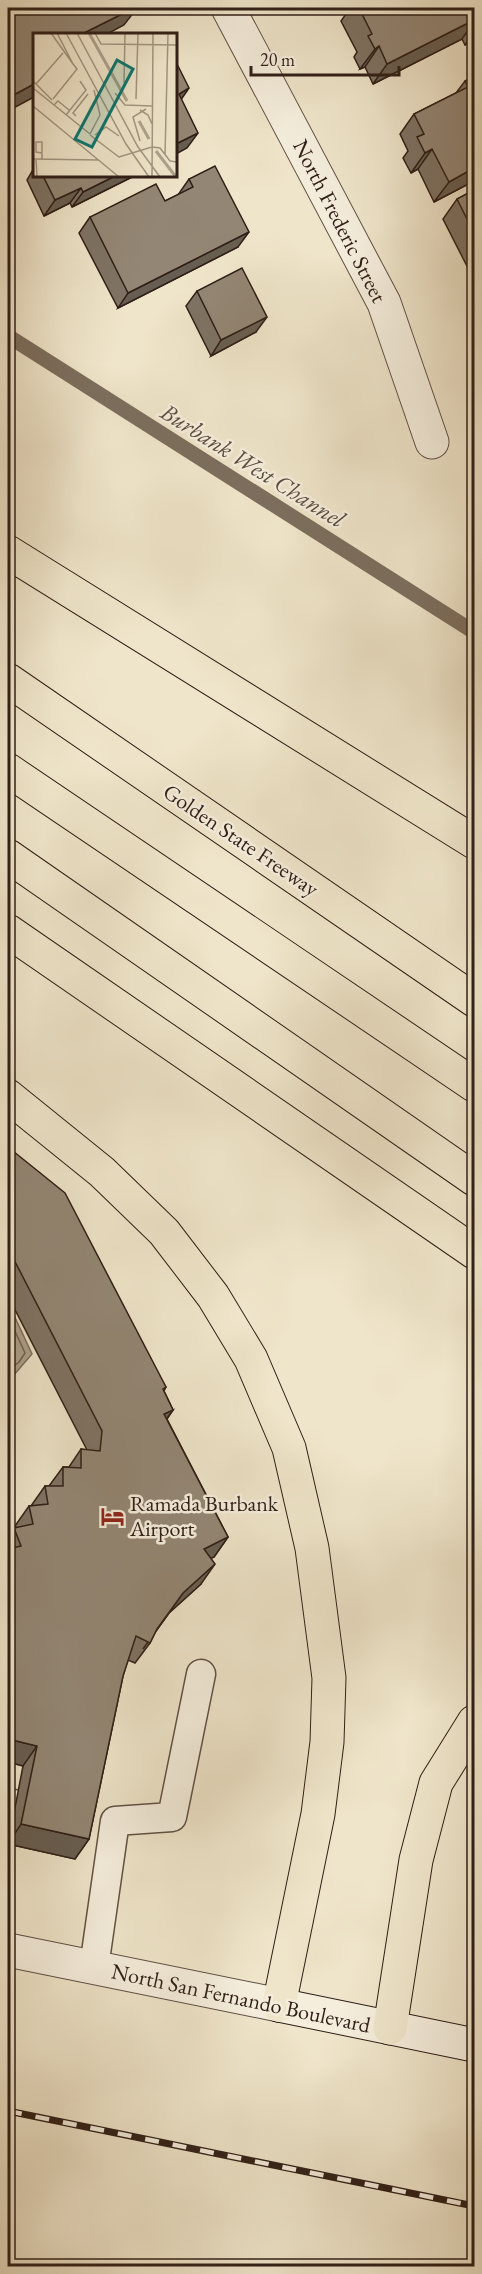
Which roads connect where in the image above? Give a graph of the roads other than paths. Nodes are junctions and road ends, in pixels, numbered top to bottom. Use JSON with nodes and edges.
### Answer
{"nodes":[{"id":1,"x":228,"y":8,"type":"edge"},
{"id":2,"x":432,"y":442,"type":"dead end"},
{"id":3,"x":8,"y":552,"type":"edge"},
{"id":4,"x":8,"y":680,"type":"edge"},
{"id":5,"x":8,"y":770,"type":"edge"},
{"id":6,"x":474,"y":842,"type":"edge"},
{"id":7,"x":8,"y":856,"type":"edge"},
{"id":8,"x":8,"y":931,"type":"edge"},
{"id":9,"x":474,"y":1000,"type":"edge"},
{"id":10,"x":474,"y":1085,"type":"edge"},
{"id":11,"x":8,"y":1096,"type":"edge"},
{"id":12,"x":474,"y":1179,"type":"edge"},
{"id":13,"x":474,"y":1251,"type":"edge"},
{"id":14,"x":201,"y":1674,"type":"dead end"},
{"id":15,"x":474,"y":1722,"type":"edge"},
{"id":16,"x":8,"y":1803,"type":"edge"},
{"id":17,"x":97,"y":1818,"type":"junction"},
{"id":18,"x":8,"y":1950,"type":"edge"},
{"id":19,"x":94,"y":1967,"type":"junction"},
{"id":20,"x":279,"y":2005,"type":"junction"},
{"id":21,"x":390,"y":2028,"type":"junction"},
{"id":22,"x":474,"y":2045,"type":"edge"}],
"edges":[{"from":1,"to":2,"type":"street","name":"North Frederic Street"},
{"from":3,"to":6,"type":"highway"},
{"from":4,"to":9,"type":"highway","name":"Golden State Freeway"},
{"from":5,"to":10,"type":"highway"},
{"from":7,"to":12,"type":"highway"},
{"from":8,"to":13,"type":"highway"},
{"from":11,"to":20,"type":"highway"},
{"from":14,"to":17,"type":"lane"},
{"from":15,"to":21,"type":"highway"},
{"from":16,"to":17,"type":"lane"},
{"from":17,"to":19,"type":"lane"},
{"from":18,"to":19,"type":"street","name":"North San Fernando Boulevard"},
{"from":19,"to":20,"type":"street","name":"North San Fernando Boulevard"},
{"from":20,"to":21,"type":"street","name":"North San Fernando Boulevard"},
{"from":21,"to":22,"type":"street","name":"North San Fernando Boulevard"}]}
